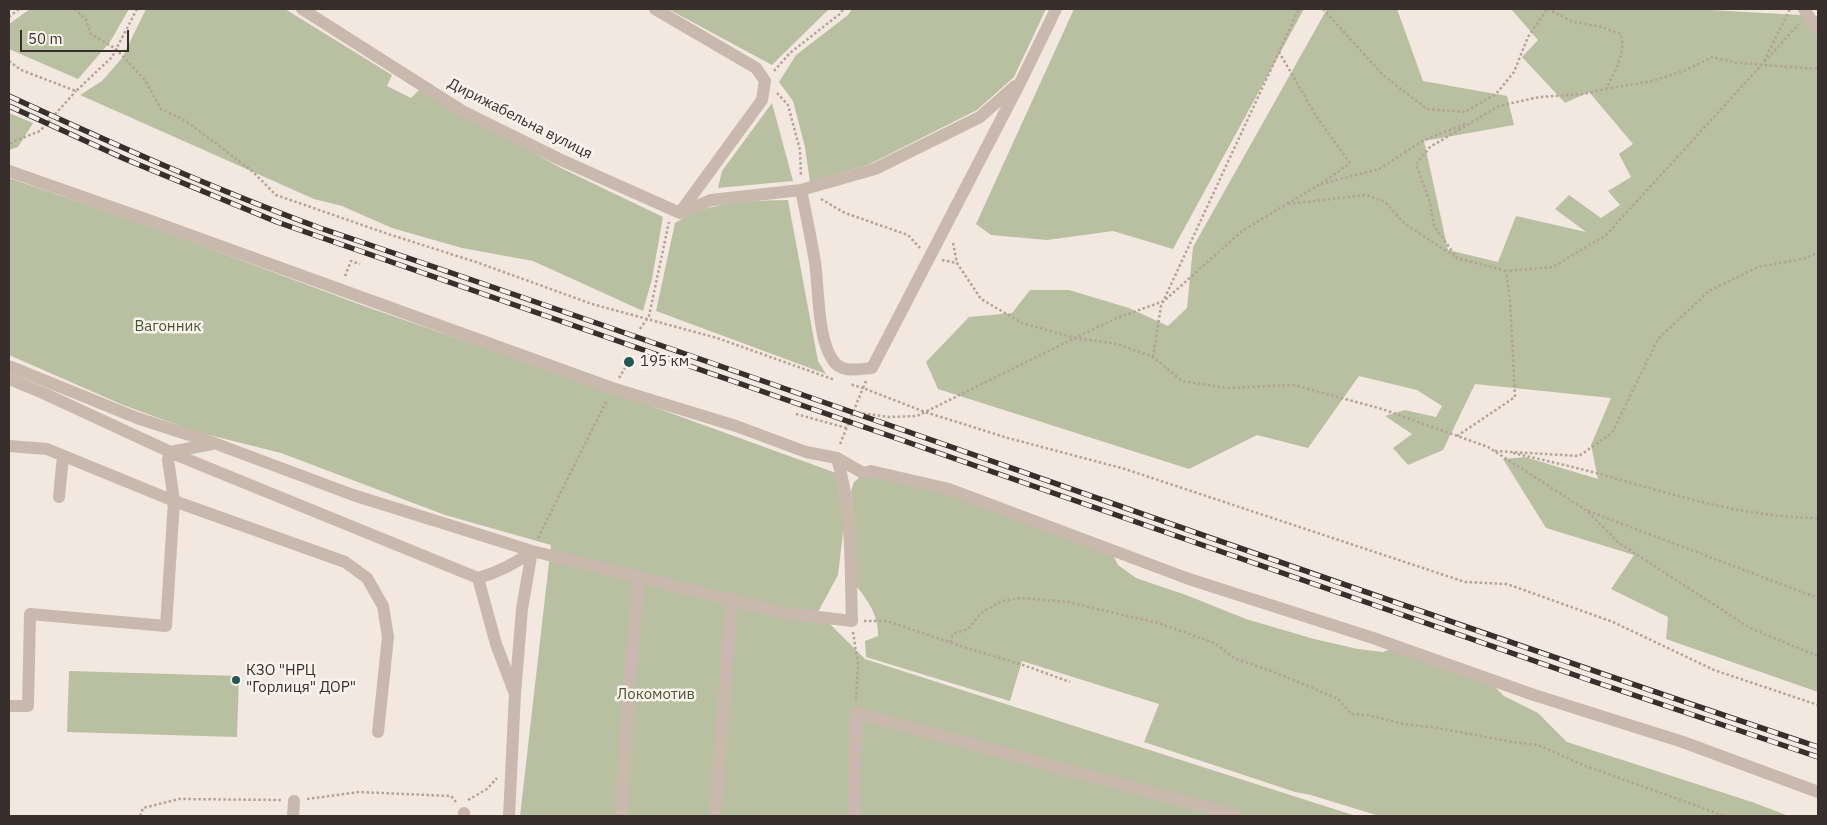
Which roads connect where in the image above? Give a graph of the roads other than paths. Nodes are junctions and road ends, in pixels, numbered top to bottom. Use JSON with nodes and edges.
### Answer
{"nodes":[{"id":1,"x":302,"y":9,"type":"edge"},
{"id":2,"x":1056,"y":9,"type":"edge"},
{"id":3,"x":660,"y":10,"type":"edge"},
{"id":4,"x":1805,"y":12,"type":"edge"},
{"id":5,"x":1818,"y":30,"type":"edge"},
{"id":6,"x":1021,"y":80,"type":"junction"},
{"id":7,"x":9,"y":171,"type":"edge"},
{"id":8,"x":801,"y":190,"type":"junction"},
{"id":9,"x":680,"y":213,"type":"junction"},
{"id":10,"x":9,"y":366,"type":"edge"},
{"id":11,"x":9,"y":379,"type":"edge"},
{"id":12,"x":214,"y":443,"type":"junction"},
{"id":13,"x":9,"y":446,"type":"edge"},
{"id":14,"x":170,"y":452,"type":"junction"},
{"id":15,"x":63,"y":456,"type":"junction"},
{"id":16,"x":837,"y":458,"type":"junction"},
{"id":17,"x":59,"y":497,"type":"dead end"},
{"id":18,"x":174,"y":501,"type":"junction"},
{"id":19,"x":532,"y":551,"type":"junction"},
{"id":20,"x":639,"y":576,"type":"junction"},
{"id":21,"x":478,"y":578,"type":"junction"},
{"id":22,"x":732,"y":599,"type":"junction"},
{"id":23,"x":515,"y":694,"type":"junction"},
{"id":24,"x":9,"y":706,"type":"edge"},
{"id":25,"x":378,"y":732,"type":"dead end"},
{"id":26,"x":1818,"y":792,"type":"edge"},
{"id":27,"x":294,"y":801,"type":"dead end"},
{"id":28,"x":293,"y":816,"type":"edge"},
{"id":29,"x":508,"y":816,"type":"edge"},
{"id":30,"x":621,"y":816,"type":"edge"},
{"id":31,"x":715,"y":816,"type":"edge"},
{"id":32,"x":854,"y":816,"type":"edge"},
{"id":33,"x":1238,"y":816,"type":"edge"}],
"edges":[{"from":1,"to":9,"type":"street","name":"Дирижабельна вулиця"},
{"from":2,"to":6,"type":"street"},
{"from":3,"to":9,"type":"street"},
{"from":4,"to":5,"type":"street"},
{"from":6,"to":8,"type":"street"},
{"from":6,"to":8,"type":"street"},
{"from":7,"to":16,"type":"street"},
{"from":8,"to":9,"type":"street"},
{"from":10,"to":12,"type":"street"},
{"from":11,"to":14,"type":"street"},
{"from":12,"to":14,"type":"street"},
{"from":12,"to":19,"type":"street"},
{"from":13,"to":15,"type":"street"},
{"from":14,"to":18,"type":"street"},
{"from":14,"to":21,"type":"street"},
{"from":15,"to":17,"type":"street"},
{"from":15,"to":18,"type":"street"},
{"from":16,"to":22,"type":"street"},
{"from":16,"to":26,"type":"street"},
{"from":18,"to":24,"type":"street"},
{"from":18,"to":25,"type":"street"},
{"from":19,"to":20,"type":"street"},
{"from":19,"to":21,"type":"street"},
{"from":19,"to":23,"type":"street"},
{"from":20,"to":22,"type":"street"},
{"from":20,"to":30,"type":"street"},
{"from":21,"to":23,"type":"street"},
{"from":22,"to":31,"type":"street"},
{"from":23,"to":29,"type":"street"},
{"from":27,"to":28,"type":"street"},
{"from":32,"to":33,"type":"street"}]}
